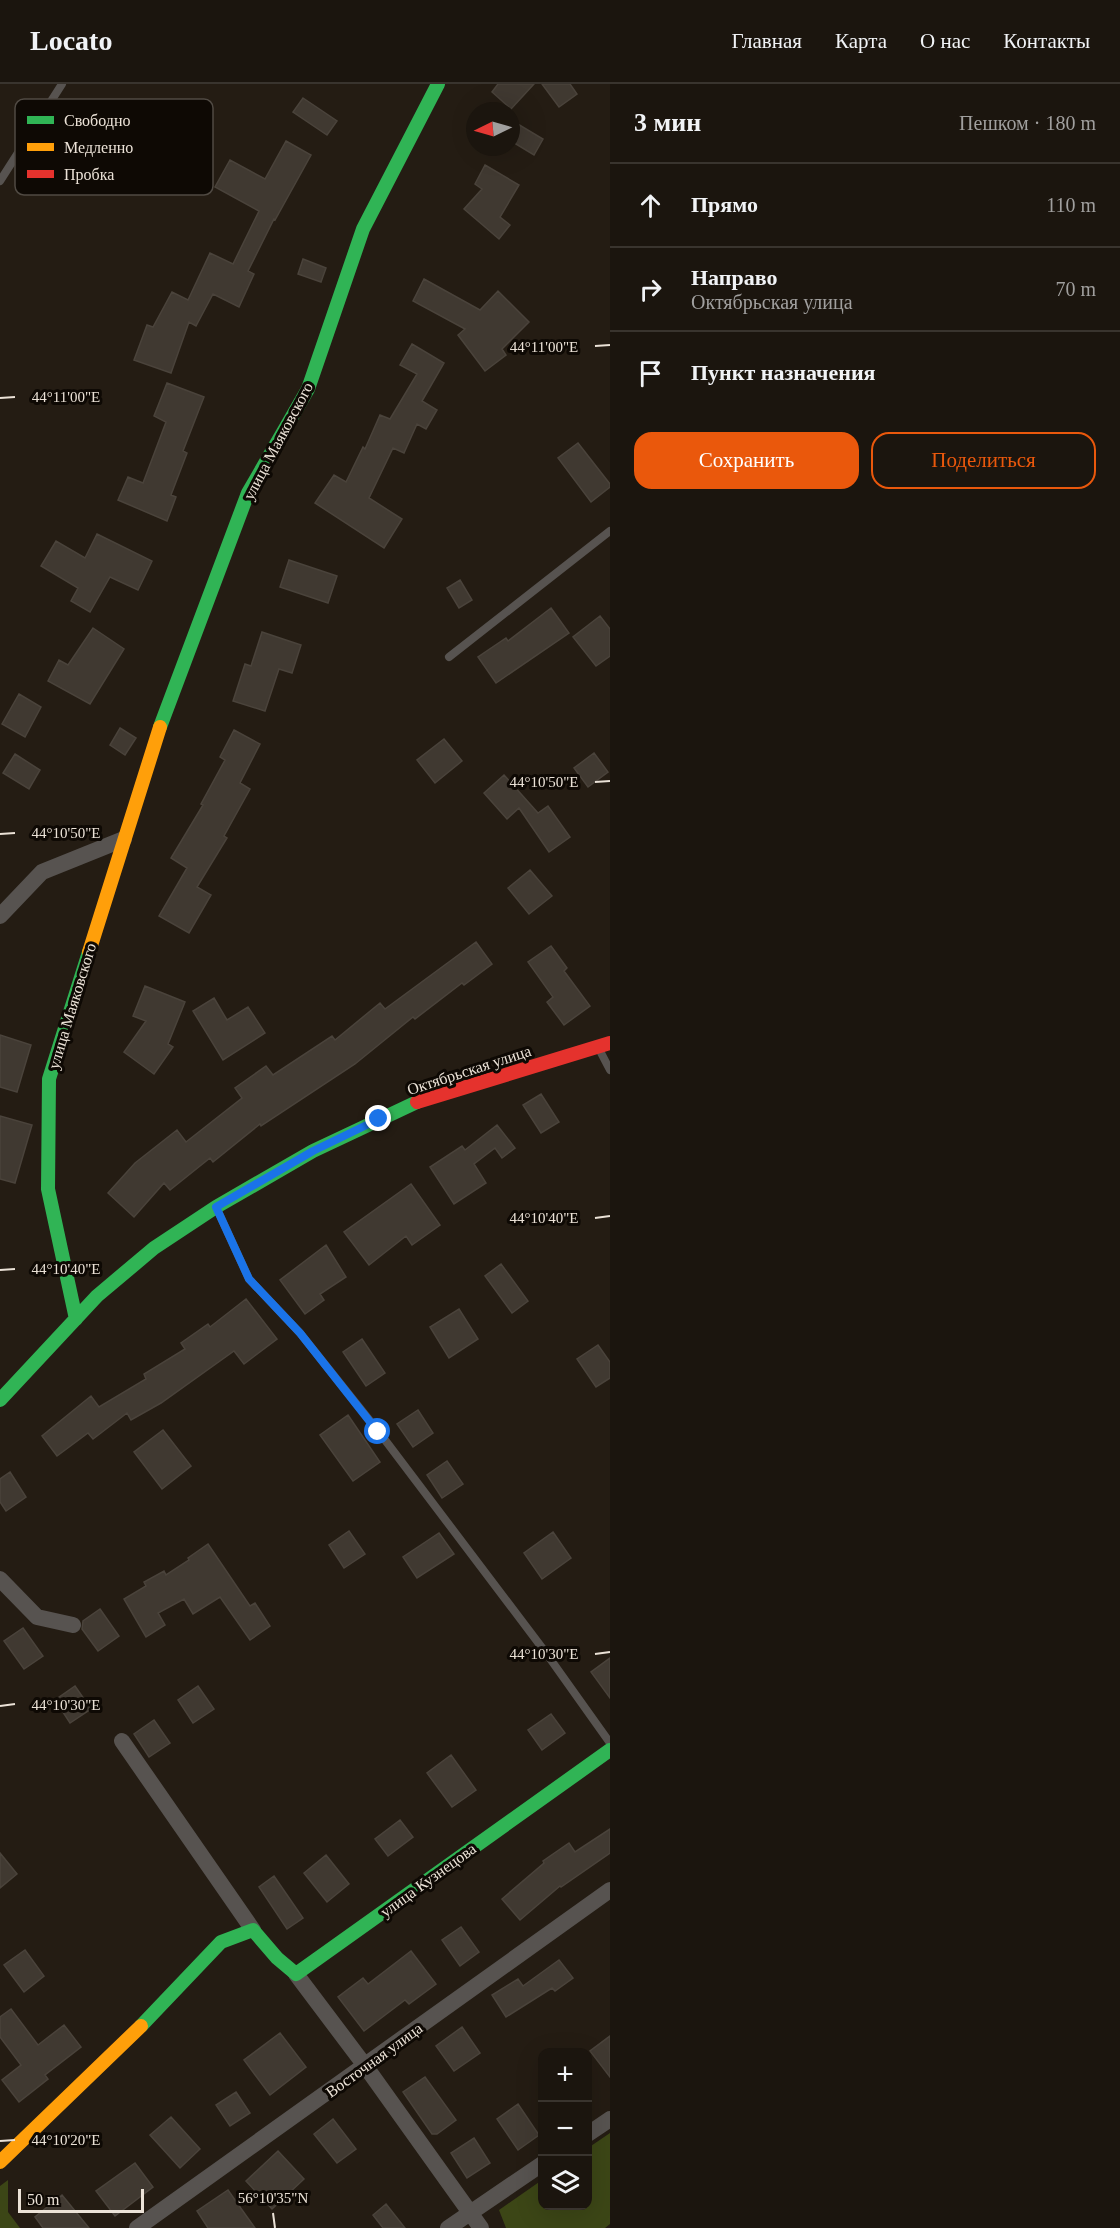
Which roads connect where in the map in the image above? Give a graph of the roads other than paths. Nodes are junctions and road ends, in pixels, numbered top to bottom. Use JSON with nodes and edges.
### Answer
{"nodes":[{"id":1,"x":62,"y":84,"type":"edge"},
{"id":2,"x":438,"y":84,"type":"edge"},
{"id":3,"x":52,"y":99,"type":"edge"},
{"id":4,"x":15,"y":158,"type":"edge"},
{"id":5,"x":0,"y":181,"type":"edge"},
{"id":6,"x":610,"y":531,"type":"edge"},
{"id":7,"x":449,"y":657,"type":"dead end"},
{"id":8,"x":124,"y":839,"type":"junction"},
{"id":9,"x":0,"y":916,"type":"edge"},
{"id":10,"x":604,"y":1045,"type":"edge"},
{"id":11,"x":610,"y":1070,"type":"edge"},
{"id":12,"x":216,"y":1207,"type":"junction"},
{"id":13,"x":76,"y":1319,"type":"junction"},
{"id":14,"x":0,"y":1400,"type":"edge"},
{"id":15,"x":0,"y":1579,"type":"edge"},
{"id":16,"x":73,"y":1625,"type":"dead end"},
{"id":17,"x":122,"y":1741,"type":"dead end"},
{"id":18,"x":610,"y":1743,"type":"edge"},
{"id":19,"x":610,"y":1750,"type":"edge"},
{"id":20,"x":610,"y":1890,"type":"edge"},
{"id":21,"x":253,"y":1930,"type":"junction"},
{"id":22,"x":296,"y":1974,"type":"junction"},
{"id":23,"x":366,"y":2067,"type":"junction"},
{"id":24,"x":610,"y":2118,"type":"edge"},
{"id":25,"x":592,"y":2131,"type":"edge"},
{"id":26,"x":0,"y":2162,"type":"edge"},
{"id":27,"x":538,"y":2167,"type":"edge"},
{"id":28,"x":471,"y":2212,"type":"junction"},
{"id":29,"x":137,"y":2228,"type":"edge"},
{"id":30,"x":448,"y":2228,"type":"edge"},
{"id":31,"x":482,"y":2228,"type":"edge"}],
"edges":[{"from":1,"to":3,"type":"lane"},
{"from":2,"to":8,"type":"street","name":"улица Маяковского"},
{"from":4,"to":5,"type":"lane"},
{"from":6,"to":7,"type":"lane"},
{"from":8,"to":9,"type":"street"},
{"from":8,"to":13,"type":"street","name":"улица Маяковского"},
{"from":10,"to":11,"type":"lane"},
{"from":10,"to":12,"type":"street","name":"Октябрьская улица"},
{"from":12,"to":13,"type":"street","name":"Октябрьская улица"},
{"from":12,"to":18,"type":"lane"},
{"from":13,"to":14,"type":"street","name":"Октябрьская улица"},
{"from":15,"to":16,"type":"street"},
{"from":17,"to":21,"type":"street"},
{"from":19,"to":22,"type":"street","name":"улица Кузнецова"},
{"from":20,"to":23,"type":"street","name":"Восточная улица"},
{"from":21,"to":22,"type":"street"},
{"from":21,"to":26,"type":"street"},
{"from":22,"to":23,"type":"street"},
{"from":23,"to":28,"type":"street"},
{"from":23,"to":29,"type":"street","name":"Восточная улица"},
{"from":24,"to":25,"type":"street"},
{"from":27,"to":28,"type":"street"},
{"from":28,"to":30,"type":"street"},
{"from":28,"to":31,"type":"street"}]}
